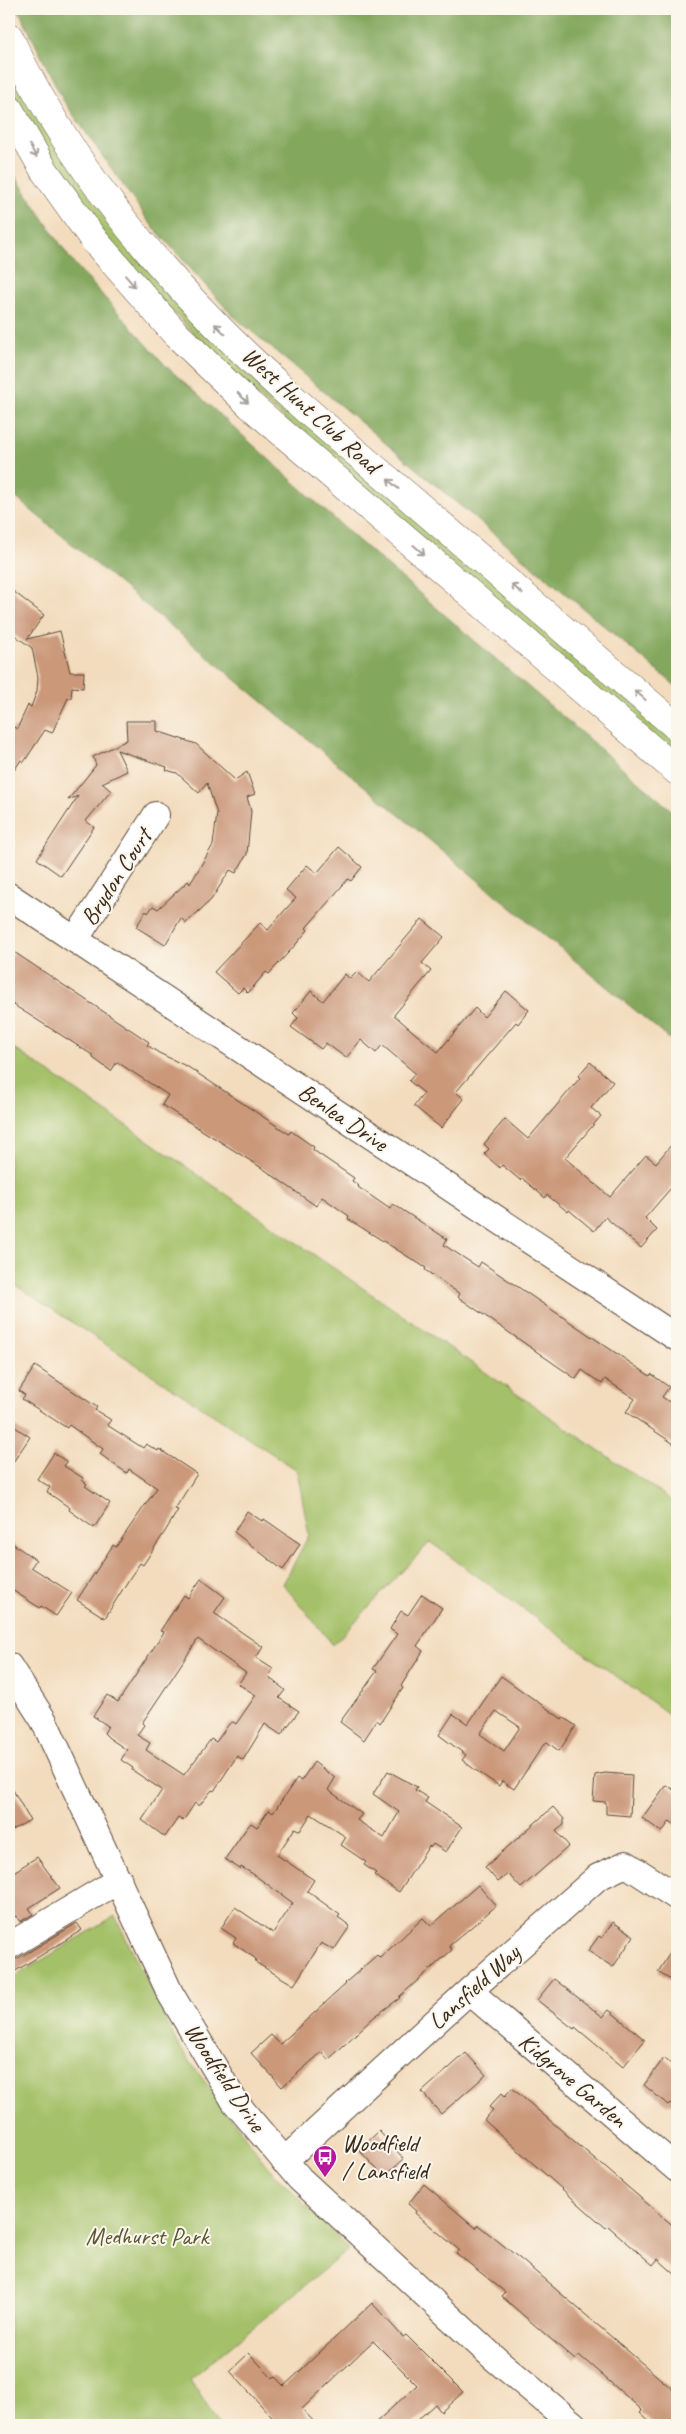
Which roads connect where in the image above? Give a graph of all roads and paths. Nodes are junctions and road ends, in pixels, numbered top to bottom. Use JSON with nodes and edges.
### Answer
{"nodes":[{"id":1,"x":9,"y":37,"type":"edge"},
{"id":2,"x":9,"y":109,"type":"edge"},
{"id":3,"x":677,"y":727,"type":"edge"},
{"id":4,"x":677,"y":771,"type":"edge"},
{"id":5,"x":156,"y":815,"type":"dead end"},
{"id":6,"x":9,"y":896,"type":"edge"},
{"id":7,"x":75,"y":940,"type":"junction"},
{"id":8,"x":677,"y":1338,"type":"edge"},
{"id":9,"x":9,"y":1666,"type":"edge"},
{"id":10,"x":119,"y":1880,"type":"junction"},
{"id":11,"x":677,"y":1897,"type":"edge"},
{"id":12,"x":9,"y":1946,"type":"edge"},
{"id":13,"x":469,"y":1992,"type":"junction"},
{"id":14,"x":284,"y":2161,"type":"junction"},
{"id":15,"x":677,"y":2169,"type":"edge"},
{"id":16,"x":574,"y":2425,"type":"edge"}],
"edges":[{"from":3,"to":1,"type":"main road","name":"West Hunt Club Road","one_way":true},
{"from":2,"to":4,"type":"main road","name":"West Hunt Club Road","one_way":true},
{"from":5,"to":7,"type":"street","name":"Brydon Court"},
{"from":6,"to":7,"type":"street","name":"Benlea Drive"},
{"from":7,"to":8,"type":"street","name":"Benlea Drive"},
{"from":9,"to":10,"type":"street","name":"Woodfield Drive"},
{"from":10,"to":12,"type":"street"},
{"from":10,"to":14,"type":"street","name":"Woodfield Drive"},
{"from":11,"to":13,"type":"street","name":"Lansfield Way"},
{"from":13,"to":14,"type":"street","name":"Lansfield Way"},
{"from":13,"to":15,"type":"street","name":"Kidgrove Garden"},
{"from":14,"to":16,"type":"street","name":"Woodfield Drive"}]}
